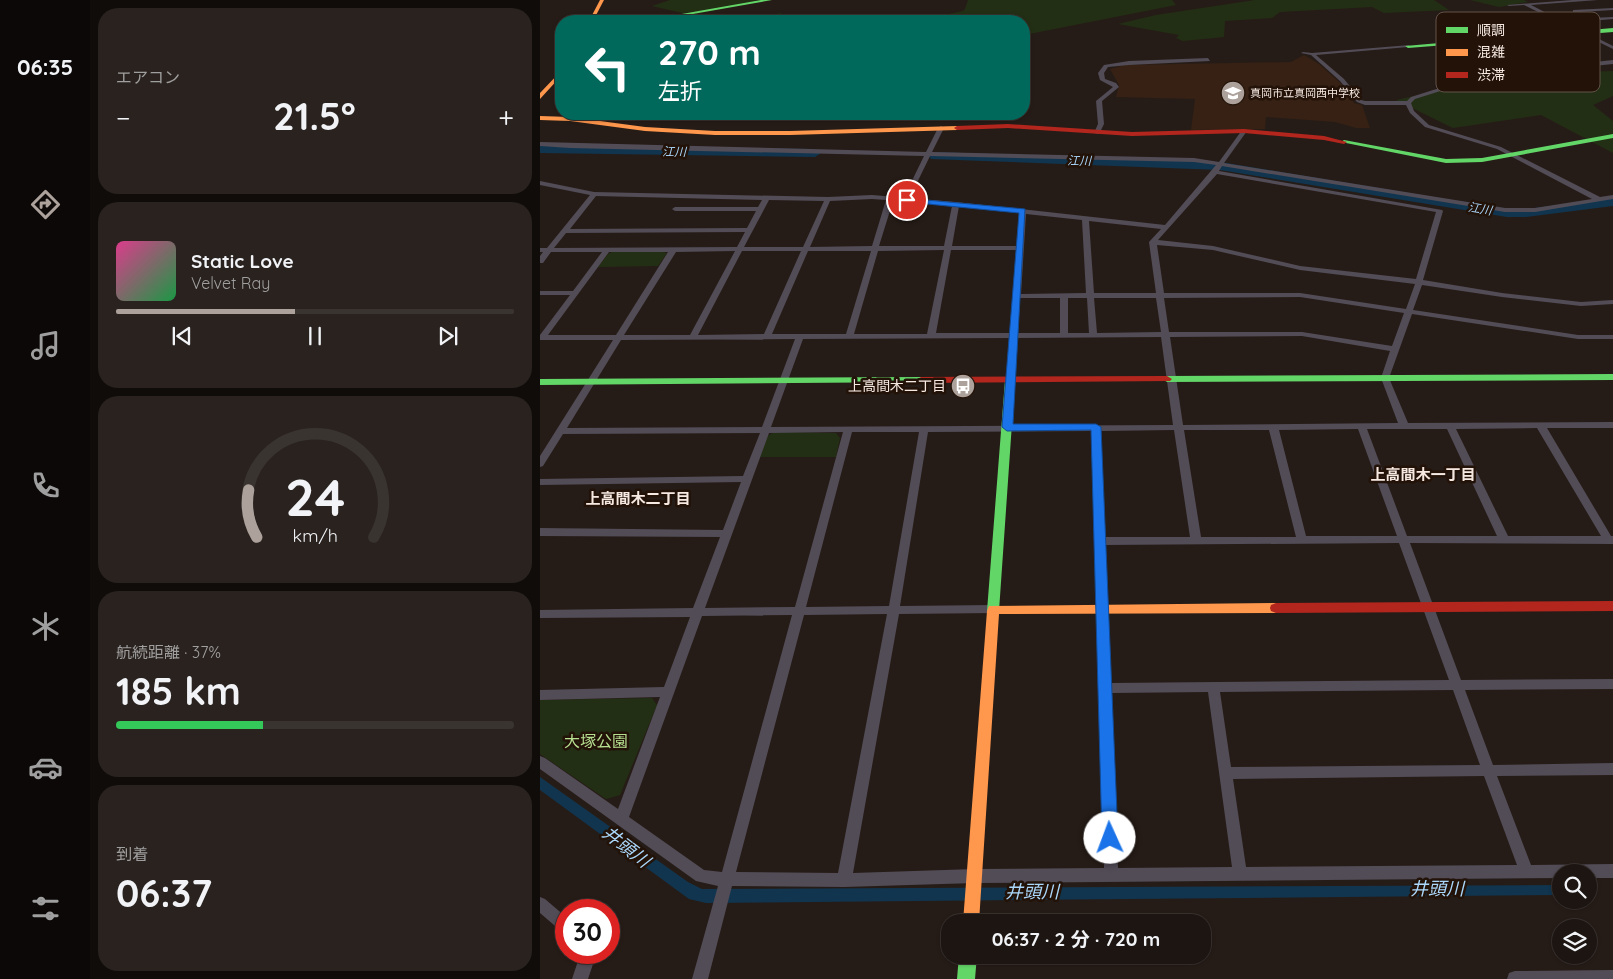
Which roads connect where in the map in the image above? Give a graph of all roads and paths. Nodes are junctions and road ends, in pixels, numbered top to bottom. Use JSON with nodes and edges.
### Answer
{"nodes":[{"id":1,"x":602,"y":0,"type":"edge"},
{"id":2,"x":608,"y":0,"type":"edge"},
{"id":3,"x":770,"y":0,"type":"edge"},
{"id":4,"x":1596,"y":0,"type":"edge"},
{"id":5,"x":1525,"y":4,"type":"junction"},
{"id":6,"x":1509,"y":5,"type":"dead end"},
{"id":7,"x":1613,"y":9,"type":"edge"},
{"id":8,"x":1541,"y":12,"type":"edge"},
{"id":9,"x":1577,"y":12,"type":"edge"},
{"id":10,"x":594,"y":15,"type":"edge"},
{"id":11,"x":601,"y":15,"type":"edge"},
{"id":12,"x":681,"y":15,"type":"edge"},
{"id":13,"x":1613,"y":18,"type":"edge"},
{"id":14,"x":1600,"y":19,"type":"edge"},
{"id":15,"x":1613,"y":30,"type":"edge"},
{"id":16,"x":1600,"y":31,"type":"edge"},
{"id":17,"x":1613,"y":42,"type":"edge"},
{"id":18,"x":1602,"y":43,"type":"joint"},
{"id":19,"x":1436,"y":44,"type":"edge"},
{"id":20,"x":1408,"y":46,"type":"joint"},
{"id":21,"x":1613,"y":48,"type":"edge"},
{"id":22,"x":1303,"y":53,"type":"dead end"},
{"id":23,"x":1312,"y":54,"type":"junction"},
{"id":24,"x":1208,"y":60,"type":"dead end"},
{"id":25,"x":1613,"y":62,"type":"edge"},
{"id":26,"x":1600,"y":63,"type":"edge"},
{"id":27,"x":555,"y":80,"type":"edge"},
{"id":28,"x":555,"y":89,"type":"edge"},
{"id":29,"x":1436,"y":91,"type":"edge"},
{"id":30,"x":540,"y":97,"type":"edge"},
{"id":31,"x":1408,"y":103,"type":"junction"},
{"id":32,"x":540,"y":105,"type":"edge"},
{"id":33,"x":540,"y":118,"type":"edge"},
{"id":34,"x":555,"y":118,"type":"edge"},
{"id":35,"x":578,"y":120,"type":"edge"},
{"id":36,"x":941,"y":128,"type":"junction"},
{"id":37,"x":1244,"y":131,"type":"junction"},
{"id":38,"x":1097,"y":132,"type":"junction"},
{"id":39,"x":1613,"y":136,"type":"edge"},
{"id":40,"x":540,"y":144,"type":"edge"},
{"id":41,"x":928,"y":154,"type":"junction"},
{"id":42,"x":1512,"y":154,"type":"junction"},
{"id":43,"x":1222,"y":163,"type":"junction"},
{"id":44,"x":1215,"y":172,"type":"junction"},
{"id":45,"x":540,"y":183,"type":"edge"},
{"id":46,"x":909,"y":193,"type":"dead end"},
{"id":47,"x":594,"y":194,"type":"junction"},
{"id":48,"x":767,"y":197,"type":"junction"},
{"id":49,"x":1613,"y":197,"type":"edge"},
{"id":50,"x":828,"y":199,"type":"junction"},
{"id":51,"x":890,"y":199,"type":"junction"},
{"id":52,"x":1598,"y":199,"type":"junction"},
{"id":53,"x":956,"y":204,"type":"junction"},
{"id":54,"x":675,"y":209,"type":"dead end"},
{"id":55,"x":760,"y":209,"type":"junction"},
{"id":56,"x":1023,"y":211,"type":"junction"},
{"id":57,"x":1085,"y":218,"type":"junction"},
{"id":58,"x":1166,"y":227,"type":"junction"},
{"id":59,"x":750,"y":230,"type":"junction"},
{"id":60,"x":564,"y":231,"type":"junction"},
{"id":61,"x":1153,"y":242,"type":"junction"},
{"id":62,"x":948,"y":248,"type":"junction"},
{"id":63,"x":1020,"y":248,"type":"junction"},
{"id":64,"x":805,"y":249,"type":"junction"},
{"id":65,"x":876,"y":249,"type":"junction"},
{"id":66,"x":544,"y":250,"type":"edge"},
{"id":67,"x":607,"y":250,"type":"junction"},
{"id":68,"x":674,"y":250,"type":"junction"},
{"id":69,"x":739,"y":250,"type":"junction"},
{"id":70,"x":540,"y":261,"type":"edge"},
{"id":71,"x":1419,"y":282,"type":"junction"},
{"id":72,"x":540,"y":293,"type":"edge"},
{"id":73,"x":575,"y":293,"type":"junction"},
{"id":74,"x":1016,"y":296,"type":"junction"},
{"id":75,"x":1064,"y":296,"type":"junction"},
{"id":76,"x":1090,"y":296,"type":"junction"},
{"id":77,"x":1160,"y":296,"type":"junction"},
{"id":78,"x":1613,"y":302,"type":"edge"},
{"id":79,"x":1408,"y":312,"type":"junction"},
{"id":80,"x":1014,"y":335,"type":"junction"},
{"id":81,"x":1064,"y":335,"type":"junction"},
{"id":82,"x":1093,"y":335,"type":"junction"},
{"id":83,"x":1165,"y":335,"type":"junction"},
{"id":84,"x":767,"y":336,"type":"junction"},
{"id":85,"x":800,"y":336,"type":"junction"},
{"id":86,"x":850,"y":336,"type":"junction"},
{"id":87,"x":931,"y":336,"type":"junction"},
{"id":88,"x":618,"y":337,"type":"junction"},
{"id":89,"x":692,"y":337,"type":"junction"},
{"id":90,"x":1613,"y":337,"type":"edge"},
{"id":91,"x":1395,"y":349,"type":"junction"},
{"id":92,"x":1613,"y":377,"type":"edge"},
{"id":93,"x":1385,"y":378,"type":"junction"},
{"id":94,"x":1171,"y":379,"type":"junction"},
{"id":95,"x":784,"y":380,"type":"junction"},
{"id":96,"x":1010,"y":380,"type":"junction"},
{"id":97,"x":540,"y":382,"type":"edge"},
{"id":98,"x":590,"y":382,"type":"junction"},
{"id":99,"x":1540,"y":425,"type":"junction"},
{"id":100,"x":1613,"y":425,"type":"edge"},
{"id":101,"x":1273,"y":426,"type":"junction"},
{"id":102,"x":1361,"y":426,"type":"junction"},
{"id":103,"x":1404,"y":426,"type":"junction"},
{"id":104,"x":1450,"y":426,"type":"junction"},
{"id":105,"x":1007,"y":427,"type":"junction"},
{"id":106,"x":1096,"y":427,"type":"junction"},
{"id":107,"x":1178,"y":427,"type":"junction"},
{"id":108,"x":924,"y":429,"type":"junction"},
{"id":109,"x":766,"y":430,"type":"junction"},
{"id":110,"x":848,"y":430,"type":"junction"},
{"id":111,"x":560,"y":431,"type":"junction"},
{"id":112,"x":540,"y":464,"type":"edge"},
{"id":113,"x":747,"y":479,"type":"junction"},
{"id":114,"x":540,"y":482,"type":"edge"},
{"id":115,"x":540,"y":532,"type":"edge"},
{"id":116,"x":726,"y":534,"type":"junction"},
{"id":117,"x":1504,"y":539,"type":"junction"},
{"id":118,"x":1302,"y":540,"type":"junction"},
{"id":119,"x":1404,"y":540,"type":"junction"},
{"id":120,"x":1611,"y":540,"type":"edge"},
{"id":121,"x":1100,"y":541,"type":"junction"},
{"id":122,"x":1196,"y":541,"type":"junction"},
{"id":123,"x":1613,"y":606,"type":"edge"},
{"id":124,"x":1430,"y":607,"type":"junction"},
{"id":125,"x":994,"y":609,"type":"junction"},
{"id":126,"x":1102,"y":609,"type":"junction"},
{"id":127,"x":894,"y":610,"type":"junction"},
{"id":128,"x":799,"y":611,"type":"junction"},
{"id":129,"x":698,"y":612,"type":"junction"},
{"id":130,"x":540,"y":614,"type":"edge"},
{"id":131,"x":1613,"y":684,"type":"edge"},
{"id":132,"x":1458,"y":686,"type":"junction"},
{"id":133,"x":1212,"y":687,"type":"junction"},
{"id":134,"x":1105,"y":688,"type":"junction"},
{"id":135,"x":668,"y":692,"type":"junction"},
{"id":136,"x":540,"y":695,"type":"edge"},
{"id":137,"x":540,"y":762,"type":"edge"},
{"id":138,"x":1613,"y":769,"type":"edge"},
{"id":139,"x":1491,"y":771,"type":"junction"},
{"id":140,"x":1225,"y":774,"type":"junction"},
{"id":141,"x":621,"y":819,"type":"junction"},
{"id":142,"x":1526,"y":871,"type":"junction"},
{"id":143,"x":1613,"y":871,"type":"edge"},
{"id":144,"x":1240,"y":874,"type":"junction"},
{"id":145,"x":1112,"y":875,"type":"junction"},
{"id":146,"x":975,"y":876,"type":"junction"},
{"id":147,"x":728,"y":879,"type":"junction"},
{"id":148,"x":844,"y":880,"type":"junction"},
{"id":149,"x":540,"y":904,"type":"edge"},
{"id":150,"x":972,"y":914,"type":"edge"},
{"id":151,"x":555,"y":917,"type":"edge"},
{"id":152,"x":585,"y":964,"type":"edge"},
{"id":153,"x":967,"y":964,"type":"edge"},
{"id":154,"x":1613,"y":978,"type":"edge"},
{"id":155,"x":580,"y":979,"type":"edge"},
{"id":156,"x":700,"y":979,"type":"edge"},
{"id":157,"x":966,"y":979,"type":"edge"},
{"id":158,"x":1516,"y":979,"type":"edge"}],
"edges":[{"from":1,"to":10,"type":"street"},
{"from":2,"to":11,"type":"street"},
{"from":3,"to":12,"type":"street"},
{"from":4,"to":5,"type":"street"},
{"from":5,"to":6,"type":"street"},
{"from":5,"to":8,"type":"street"},
{"from":7,"to":9,"type":"street"},
{"from":13,"to":14,"type":"street"},
{"from":15,"to":16,"type":"street"},
{"from":17,"to":18,"type":"street"},
{"from":18,"to":21,"type":"street"},
{"from":19,"to":20,"type":"street"},
{"from":20,"to":23,"type":"street"},
{"from":22,"to":23,"type":"street"},
{"from":23,"to":31,"type":"street"},
{"from":24,"to":38,"type":"street"},
{"from":25,"to":26,"type":"street"},
{"from":27,"to":30,"type":"street"},
{"from":28,"to":32,"type":"street"},
{"from":29,"to":31,"type":"street"},
{"from":31,"to":42,"type":"street"},
{"from":33,"to":34,"type":"street"},
{"from":35,"to":36,"type":"street"},
{"from":36,"to":38,"type":"street"},
{"from":36,"to":41,"type":"street"},
{"from":37,"to":38,"type":"street"},
{"from":37,"to":42,"type":"street"},
{"from":37,"to":43,"type":"street"},
{"from":39,"to":42,"type":"street"},
{"from":40,"to":41,"type":"street"},
{"from":41,"to":43,"type":"street"},
{"from":41,"to":46,"type":"street"},
{"from":42,"to":52,"type":"street"},
{"from":43,"to":44,"type":"street"},
{"from":43,"to":52,"type":"street"},
{"from":44,"to":58,"type":"street"},
{"from":44,"to":71,"type":"street"},
{"from":45,"to":47,"type":"street"},
{"from":47,"to":48,"type":"street"},
{"from":47,"to":60,"type":"street"},
{"from":48,"to":50,"type":"street"},
{"from":48,"to":55,"type":"street"},
{"from":49,"to":52,"type":"street"},
{"from":50,"to":51,"type":"street"},
{"from":50,"to":64,"type":"street"},
{"from":51,"to":53,"type":"street"},
{"from":51,"to":65,"type":"street"},
{"from":53,"to":56,"type":"street"},
{"from":53,"to":62,"type":"street"},
{"from":54,"to":55,"type":"street"},
{"from":55,"to":59,"type":"street"},
{"from":56,"to":57,"type":"street"},
{"from":56,"to":63,"type":"street"},
{"from":57,"to":58,"type":"street"},
{"from":57,"to":76,"type":"street"},
{"from":58,"to":61,"type":"street"},
{"from":59,"to":60,"type":"street"},
{"from":59,"to":69,"type":"street"},
{"from":60,"to":66,"type":"street"},
{"from":61,"to":71,"type":"street"},
{"from":61,"to":77,"type":"street"},
{"from":62,"to":63,"type":"street"},
{"from":62,"to":65,"type":"street"},
{"from":62,"to":87,"type":"street"},
{"from":63,"to":74,"type":"street"},
{"from":64,"to":65,"type":"street"},
{"from":64,"to":69,"type":"street"},
{"from":64,"to":84,"type":"street"},
{"from":65,"to":86,"type":"street"},
{"from":66,"to":67,"type":"street"},
{"from":66,"to":70,"type":"street"},
{"from":67,"to":68,"type":"street"},
{"from":67,"to":73,"type":"street"},
{"from":68,"to":69,"type":"street"},
{"from":68,"to":88,"type":"street"},
{"from":69,"to":89,"type":"street"},
{"from":71,"to":78,"type":"street"},
{"from":71,"to":79,"type":"street"},
{"from":72,"to":73,"type":"street"},
{"from":73,"to":88,"type":"street"},
{"from":74,"to":75,"type":"street"},
{"from":74,"to":80,"type":"street"},
{"from":75,"to":76,"type":"street"},
{"from":75,"to":81,"type":"street"},
{"from":76,"to":77,"type":"street"},
{"from":76,"to":82,"type":"street"},
{"from":77,"to":79,"type":"street"},
{"from":77,"to":83,"type":"street"},
{"from":79,"to":90,"type":"street"},
{"from":79,"to":91,"type":"street"},
{"from":80,"to":81,"type":"street"},
{"from":80,"to":87,"type":"street"},
{"from":80,"to":96,"type":"street"},
{"from":81,"to":82,"type":"street"},
{"from":82,"to":83,"type":"street"},
{"from":83,"to":91,"type":"street"},
{"from":83,"to":94,"type":"street"},
{"from":84,"to":85,"type":"street"},
{"from":84,"to":89,"type":"street"},
{"from":85,"to":86,"type":"street"},
{"from":85,"to":95,"type":"street"},
{"from":86,"to":87,"type":"street"},
{"from":88,"to":89,"type":"street"},
{"from":88,"to":98,"type":"street"},
{"from":91,"to":93,"type":"street"},
{"from":92,"to":93,"type":"street"},
{"from":93,"to":94,"type":"street"},
{"from":93,"to":103,"type":"street"},
{"from":94,"to":96,"type":"street"},
{"from":94,"to":107,"type":"street"},
{"from":95,"to":96,"type":"street"},
{"from":95,"to":98,"type":"street"},
{"from":95,"to":109,"type":"street"},
{"from":96,"to":105,"type":"street"},
{"from":97,"to":98,"type":"street"},
{"from":98,"to":111,"type":"street"},
{"from":99,"to":100,"type":"street"},
{"from":99,"to":104,"type":"street"},
{"from":99,"to":120,"type":"street"},
{"from":101,"to":102,"type":"street"},
{"from":101,"to":107,"type":"street"},
{"from":101,"to":118,"type":"street"},
{"from":102,"to":103,"type":"street"},
{"from":102,"to":119,"type":"street"},
{"from":103,"to":104,"type":"street"},
{"from":104,"to":117,"type":"street"},
{"from":105,"to":106,"type":"street"},
{"from":105,"to":108,"type":"street"},
{"from":105,"to":125,"type":"street"},
{"from":106,"to":107,"type":"street"},
{"from":106,"to":121,"type":"street"},
{"from":107,"to":122,"type":"street"},
{"from":108,"to":110,"type":"street"},
{"from":108,"to":127,"type":"street"},
{"from":109,"to":110,"type":"street"},
{"from":109,"to":111,"type":"street"},
{"from":109,"to":113,"type":"street"},
{"from":110,"to":128,"type":"street"},
{"from":111,"to":112,"type":"street"},
{"from":113,"to":114,"type":"street"},
{"from":113,"to":116,"type":"street"},
{"from":115,"to":116,"type":"street"},
{"from":116,"to":129,"type":"street"},
{"from":117,"to":119,"type":"street"},
{"from":117,"to":120,"type":"street"},
{"from":118,"to":119,"type":"street"},
{"from":118,"to":122,"type":"street"},
{"from":119,"to":124,"type":"street"},
{"from":121,"to":122,"type":"street"},
{"from":121,"to":126,"type":"street"},
{"from":123,"to":124,"type":"street"},
{"from":124,"to":126,"type":"street"},
{"from":124,"to":132,"type":"street"},
{"from":125,"to":126,"type":"street"},
{"from":125,"to":127,"type":"street"},
{"from":125,"to":146,"type":"street"},
{"from":126,"to":134,"type":"street"},
{"from":127,"to":128,"type":"street"},
{"from":127,"to":148,"type":"street"},
{"from":128,"to":129,"type":"street"},
{"from":128,"to":147,"type":"street"},
{"from":129,"to":130,"type":"street"},
{"from":129,"to":135,"type":"street"},
{"from":131,"to":132,"type":"street"},
{"from":132,"to":133,"type":"street"},
{"from":132,"to":139,"type":"street"},
{"from":133,"to":134,"type":"street"},
{"from":133,"to":140,"type":"street"},
{"from":134,"to":145,"type":"street"},
{"from":135,"to":136,"type":"street"},
{"from":135,"to":141,"type":"street"},
{"from":137,"to":141,"type":"street"},
{"from":138,"to":139,"type":"street"},
{"from":139,"to":140,"type":"street"},
{"from":139,"to":142,"type":"street"},
{"from":140,"to":144,"type":"street"},
{"from":141,"to":147,"type":"street"},
{"from":142,"to":143,"type":"street"},
{"from":142,"to":144,"type":"street"},
{"from":144,"to":145,"type":"street"},
{"from":145,"to":146,"type":"street"},
{"from":146,"to":148,"type":"street"},
{"from":146,"to":150,"type":"street"},
{"from":147,"to":148,"type":"street"},
{"from":147,"to":156,"type":"street"},
{"from":149,"to":151,"type":"street"},
{"from":152,"to":155,"type":"street"},
{"from":153,"to":157,"type":"street"},
{"from":154,"to":158,"type":"street"}]}
